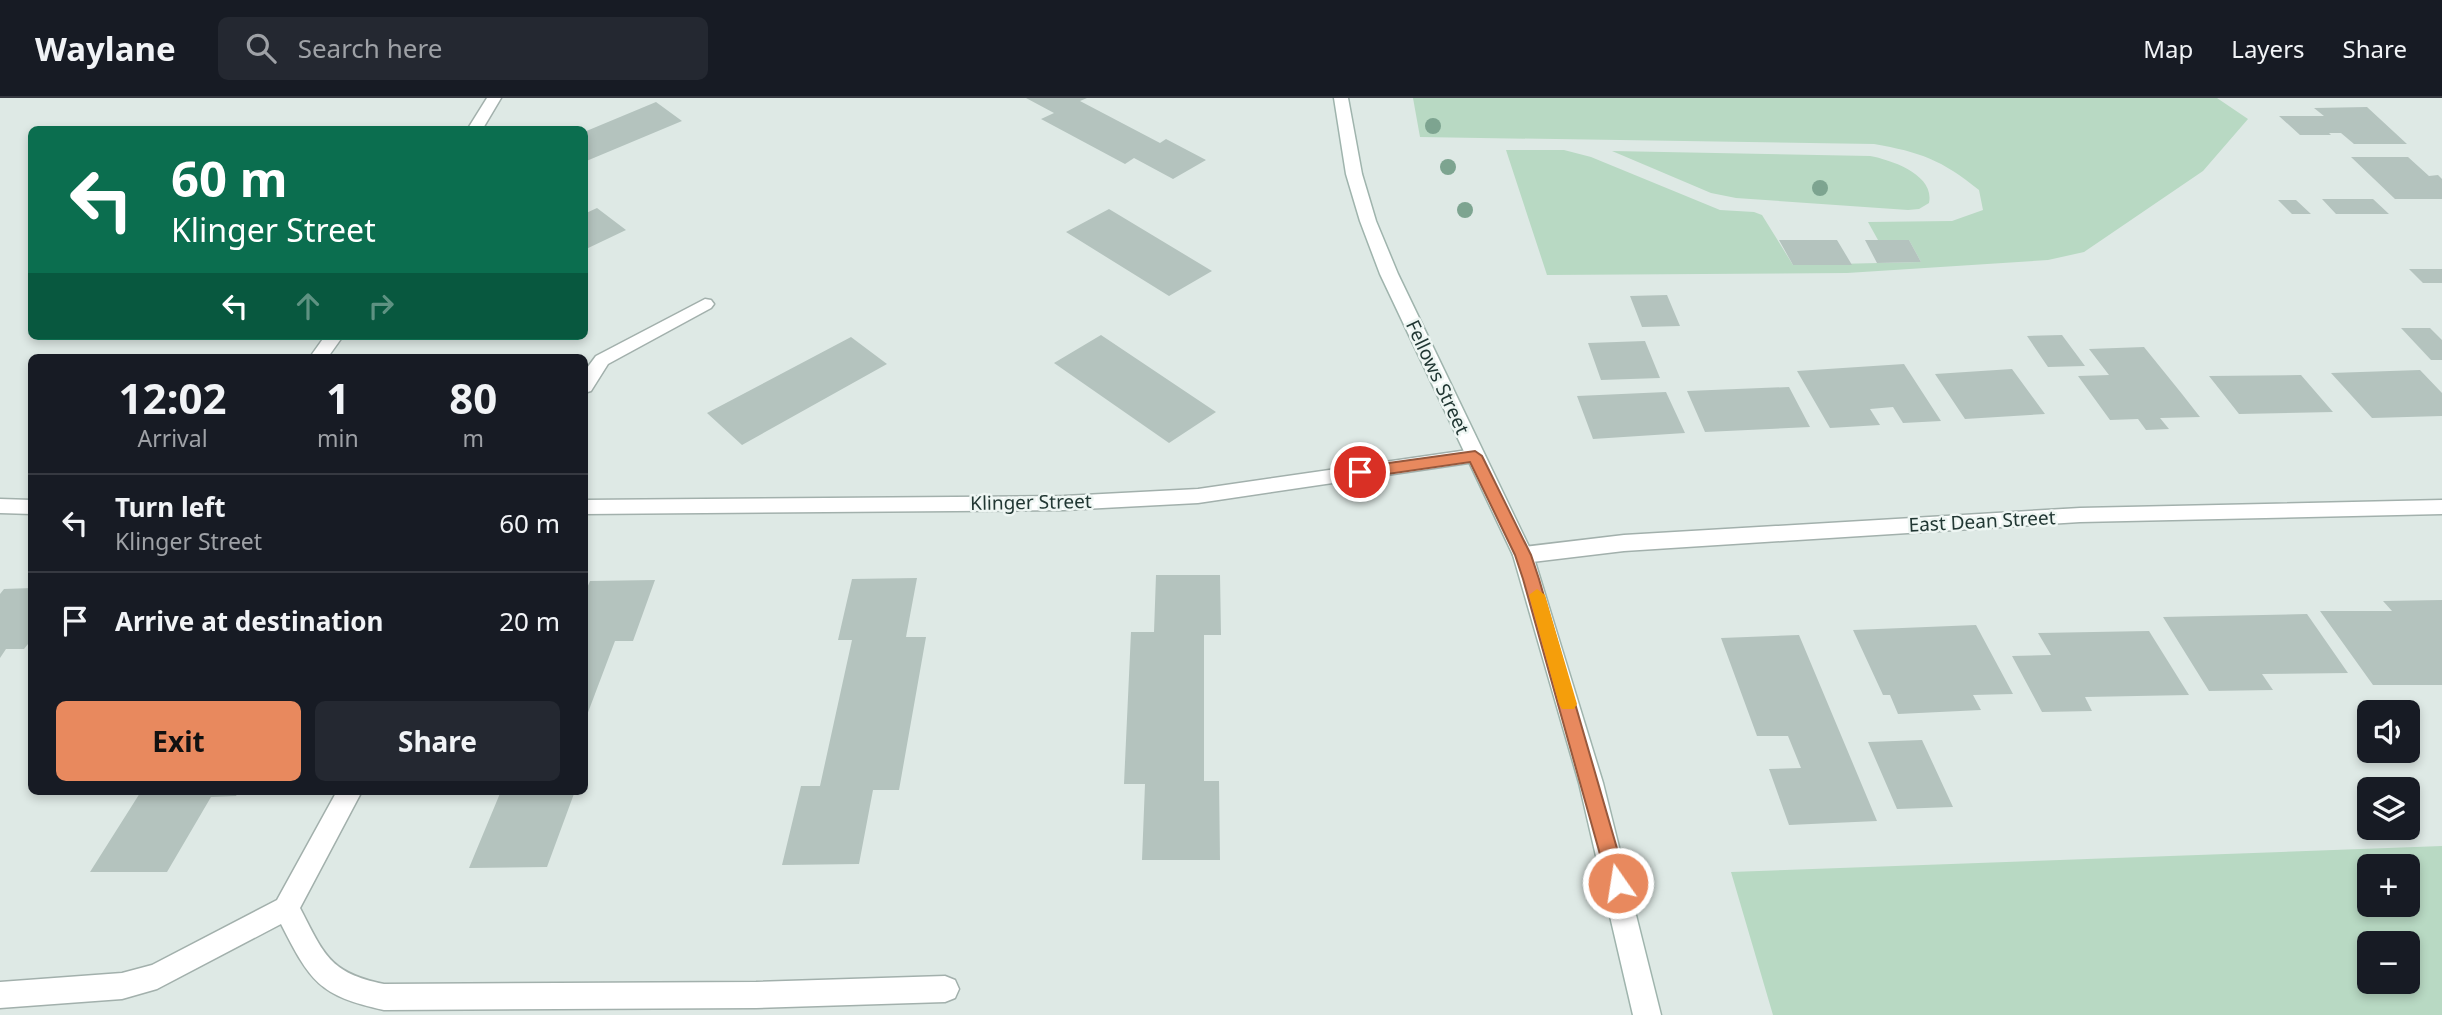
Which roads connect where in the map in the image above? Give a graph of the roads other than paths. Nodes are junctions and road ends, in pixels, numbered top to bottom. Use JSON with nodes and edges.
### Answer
{"nodes":[{"id":1,"x":494,"y":98,"type":"edge"},
{"id":2,"x":1341,"y":98,"type":"edge"},
{"id":3,"x":476,"y":126,"type":"edge"},
{"id":4,"x":705,"y":304,"type":"dead end"},
{"id":5,"x":588,"y":381,"type":"edge"},
{"id":6,"x":1475,"y":456,"type":"junction"},
{"id":7,"x":0,"y":506,"type":"edge"},
{"id":8,"x":2442,"y":506,"type":"edge"},
{"id":9,"x":28,"y":507,"type":"edge"},
{"id":10,"x":588,"y":507,"type":"edge"},
{"id":11,"x":1523,"y":555,"type":"junction"},
{"id":12,"x":348,"y":795,"type":"edge"},
{"id":13,"x":286,"y":908,"type":"junction"},
{"id":14,"x":945,"y":989,"type":"dead end"},
{"id":15,"x":0,"y":995,"type":"edge"},
{"id":16,"x":1647,"y":1015,"type":"edge"}],
"edges":[{"from":1,"to":3,"type":"street"},
{"from":2,"to":6,"type":"street","name":"Fellows Street"},
{"from":4,"to":5,"type":"street"},
{"from":6,"to":10,"type":"street","name":"Klinger Street"},
{"from":6,"to":11,"type":"street","name":"Fellows Street"},
{"from":7,"to":9,"type":"street"},
{"from":8,"to":11,"type":"street","name":"East Dean Street"},
{"from":11,"to":16,"type":"street","name":"Fellows Street"},
{"from":12,"to":13,"type":"street"},
{"from":13,"to":14,"type":"street"},
{"from":13,"to":15,"type":"street"}]}
